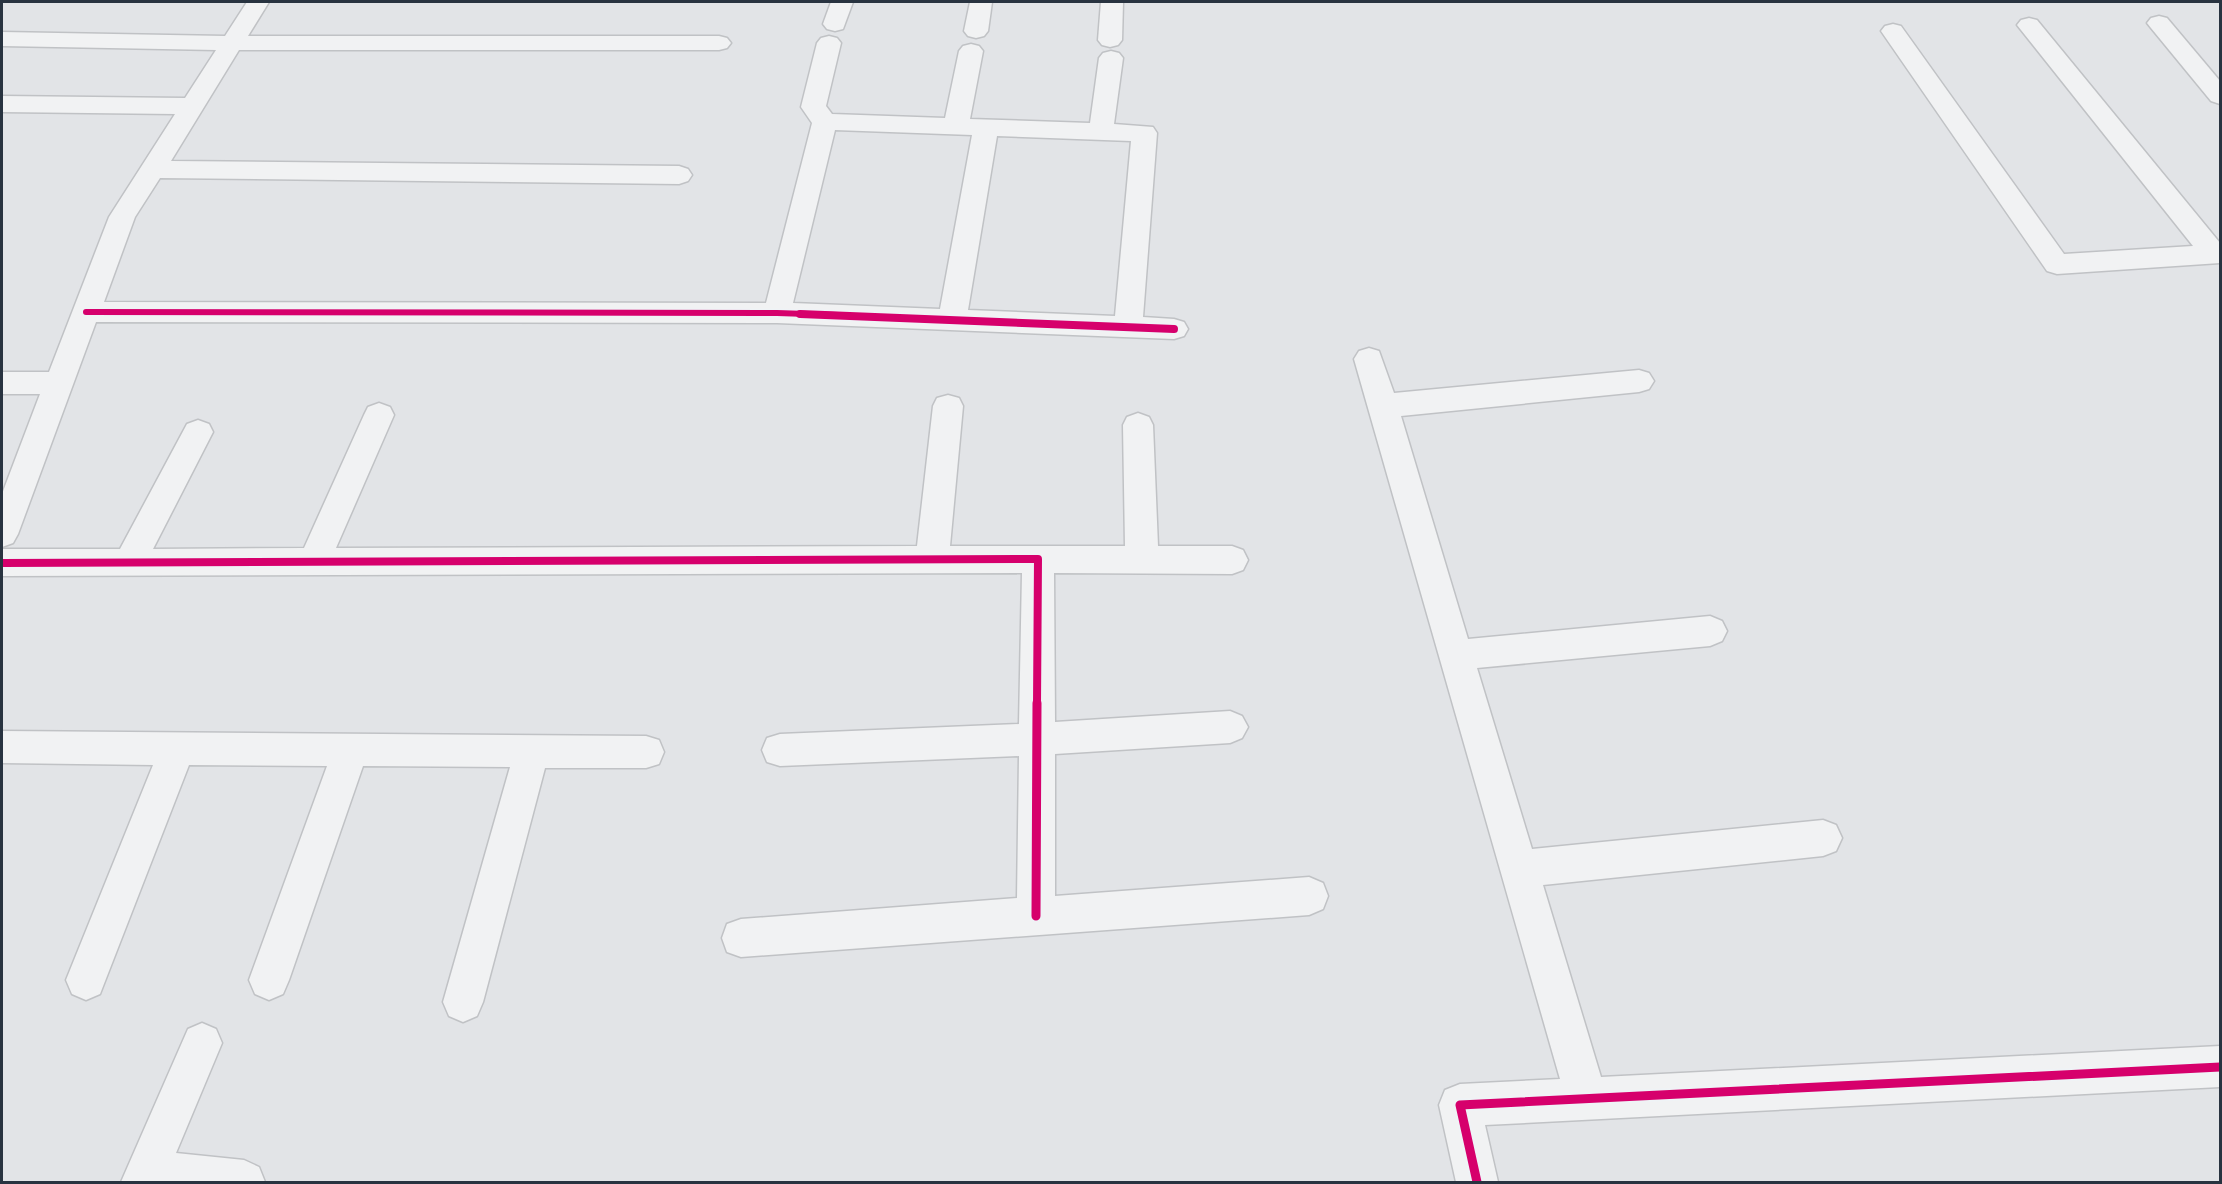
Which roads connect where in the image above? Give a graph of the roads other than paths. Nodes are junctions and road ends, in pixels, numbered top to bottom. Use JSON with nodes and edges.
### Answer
{"nodes":[{"id":1,"x":258,"y":2,"type":"edge"},
{"id":2,"x":842,"y":2,"type":"edge"},
{"id":3,"x":981,"y":2,"type":"edge"},
{"id":4,"x":1112,"y":2,"type":"edge"},
{"id":5,"x":2159,"y":23,"type":"dead end"},
{"id":6,"x":2029,"y":25,"type":"dead end"},
{"id":7,"x":1893,"y":31,"type":"dead end"},
{"id":8,"x":2,"y":39,"type":"edge"},
{"id":9,"x":232,"y":43,"type":"junction"},
{"id":10,"x":719,"y":43,"type":"dead end"},
{"id":11,"x":2220,"y":96,"type":"edge"},
{"id":12,"x":2,"y":104,"type":"edge"},
{"id":13,"x":192,"y":106,"type":"junction"},
{"id":14,"x":825,"y":122,"type":"junction"},
{"id":15,"x":956,"y":126,"type":"junction"},
{"id":16,"x":986,"y":128,"type":"junction"},
{"id":17,"x":1101,"y":131,"type":"junction"},
{"id":18,"x":153,"y":169,"type":"junction"},
{"id":19,"x":678,"y":175,"type":"dead end"},
{"id":20,"x":2217,"y":254,"type":"edge"},
{"id":21,"x":86,"y":312,"type":"junction"},
{"id":22,"x":777,"y":313,"type":"junction"},
{"id":23,"x":952,"y":320,"type":"junction"},
{"id":24,"x":1128,"y":327,"type":"junction"},
{"id":25,"x":1174,"y":329,"type":"dead end"},
{"id":26,"x":1369,"y":359,"type":"dead end"},
{"id":27,"x":1639,"y":381,"type":"dead end"},
{"id":28,"x":2,"y":383,"type":"edge"},
{"id":29,"x":59,"y":383,"type":"junction"},
{"id":30,"x":1382,"y":405,"type":"junction"},
{"id":31,"x":948,"y":406,"type":"dead end"},
{"id":32,"x":379,"y":415,"type":"dead end"},
{"id":33,"x":1138,"y":425,"type":"dead end"},
{"id":34,"x":198,"y":432,"type":"dead end"},
{"id":35,"x":2,"y":534,"type":"edge"},
{"id":36,"x":1038,"y":559,"type":"junction"},
{"id":37,"x":932,"y":560,"type":"junction"},
{"id":38,"x":1142,"y":560,"type":"junction"},
{"id":39,"x":1232,"y":560,"type":"dead end"},
{"id":40,"x":315,"y":562,"type":"junction"},
{"id":41,"x":2,"y":563,"type":"edge"},
{"id":42,"x":129,"y":563,"type":"junction"},
{"id":43,"x":1710,"y":631,"type":"dead end"},
{"id":44,"x":1455,"y":655,"type":"junction"},
{"id":45,"x":1230,"y":728,"type":"dead end"},
{"id":46,"x":1037,"y":739,"type":"junction"},
{"id":47,"x":2,"y":747,"type":"edge"},
{"id":48,"x":178,"y":748,"type":"junction"},
{"id":49,"x":351,"y":750,"type":"junction"},
{"id":50,"x":780,"y":750,"type":"dead end"},
{"id":51,"x":532,"y":751,"type":"junction"},
{"id":52,"x":646,"y":752,"type":"dead end"},
{"id":53,"x":1823,"y":838,"type":"dead end"},
{"id":54,"x":1519,"y":869,"type":"junction"},
{"id":55,"x":1309,"y":896,"type":"dead end"},
{"id":56,"x":1036,"y":916,"type":"junction"},
{"id":57,"x":741,"y":938,"type":"dead end"},
{"id":58,"x":86,"y":980,"type":"dead end"},
{"id":59,"x":269,"y":980,"type":"dead end"},
{"id":60,"x":463,"y":1002,"type":"dead end"},
{"id":61,"x":202,"y":1043,"type":"dead end"},
{"id":62,"x":2220,"y":1067,"type":"edge"},
{"id":63,"x":1587,"y":1099,"type":"junction"},
{"id":64,"x":145,"y":1177,"type":"edge"},
{"id":65,"x":244,"y":1182,"type":"edge"},
{"id":66,"x":1477,"y":1182,"type":"edge"}],
"edges":[{"from":1,"to":9,"type":"street"},
{"from":2,"to":14,"type":"street"},
{"from":3,"to":15,"type":"street"},
{"from":4,"to":17,"type":"street"},
{"from":5,"to":11,"type":"street"},
{"from":6,"to":20,"type":"street"},
{"from":7,"to":20,"type":"street"},
{"from":8,"to":9,"type":"street"},
{"from":9,"to":10,"type":"street"},
{"from":9,"to":13,"type":"street"},
{"from":12,"to":13,"type":"street"},
{"from":13,"to":18,"type":"street"},
{"from":14,"to":15,"type":"street"},
{"from":14,"to":22,"type":"street"},
{"from":15,"to":16,"type":"street"},
{"from":16,"to":17,"type":"street"},
{"from":16,"to":23,"type":"street"},
{"from":17,"to":24,"type":"street"},
{"from":18,"to":19,"type":"street"},
{"from":18,"to":21,"type":"street"},
{"from":21,"to":22,"type":"street"},
{"from":21,"to":29,"type":"street"},
{"from":22,"to":23,"type":"street"},
{"from":23,"to":24,"type":"street"},
{"from":24,"to":25,"type":"street"},
{"from":26,"to":30,"type":"street"},
{"from":27,"to":30,"type":"street"},
{"from":28,"to":29,"type":"street"},
{"from":29,"to":35,"type":"street"},
{"from":30,"to":44,"type":"street"},
{"from":31,"to":37,"type":"street"},
{"from":32,"to":40,"type":"street"},
{"from":33,"to":38,"type":"street"},
{"from":34,"to":42,"type":"street"},
{"from":36,"to":37,"type":"street"},
{"from":36,"to":38,"type":"street"},
{"from":36,"to":46,"type":"street"},
{"from":37,"to":40,"type":"street"},
{"from":38,"to":39,"type":"street"},
{"from":40,"to":42,"type":"street"},
{"from":41,"to":42,"type":"street"},
{"from":43,"to":44,"type":"street"},
{"from":44,"to":54,"type":"street"},
{"from":45,"to":46,"type":"street"},
{"from":46,"to":50,"type":"street"},
{"from":46,"to":56,"type":"street"},
{"from":47,"to":48,"type":"street"},
{"from":48,"to":49,"type":"street"},
{"from":48,"to":58,"type":"street"},
{"from":49,"to":51,"type":"street"},
{"from":49,"to":59,"type":"street"},
{"from":51,"to":52,"type":"street"},
{"from":51,"to":60,"type":"street"},
{"from":53,"to":54,"type":"street"},
{"from":54,"to":63,"type":"street"},
{"from":55,"to":56,"type":"street"},
{"from":56,"to":57,"type":"street"},
{"from":61,"to":64,"type":"street"},
{"from":62,"to":63,"type":"street"},
{"from":63,"to":66,"type":"street"},
{"from":64,"to":65,"type":"street"}]}
